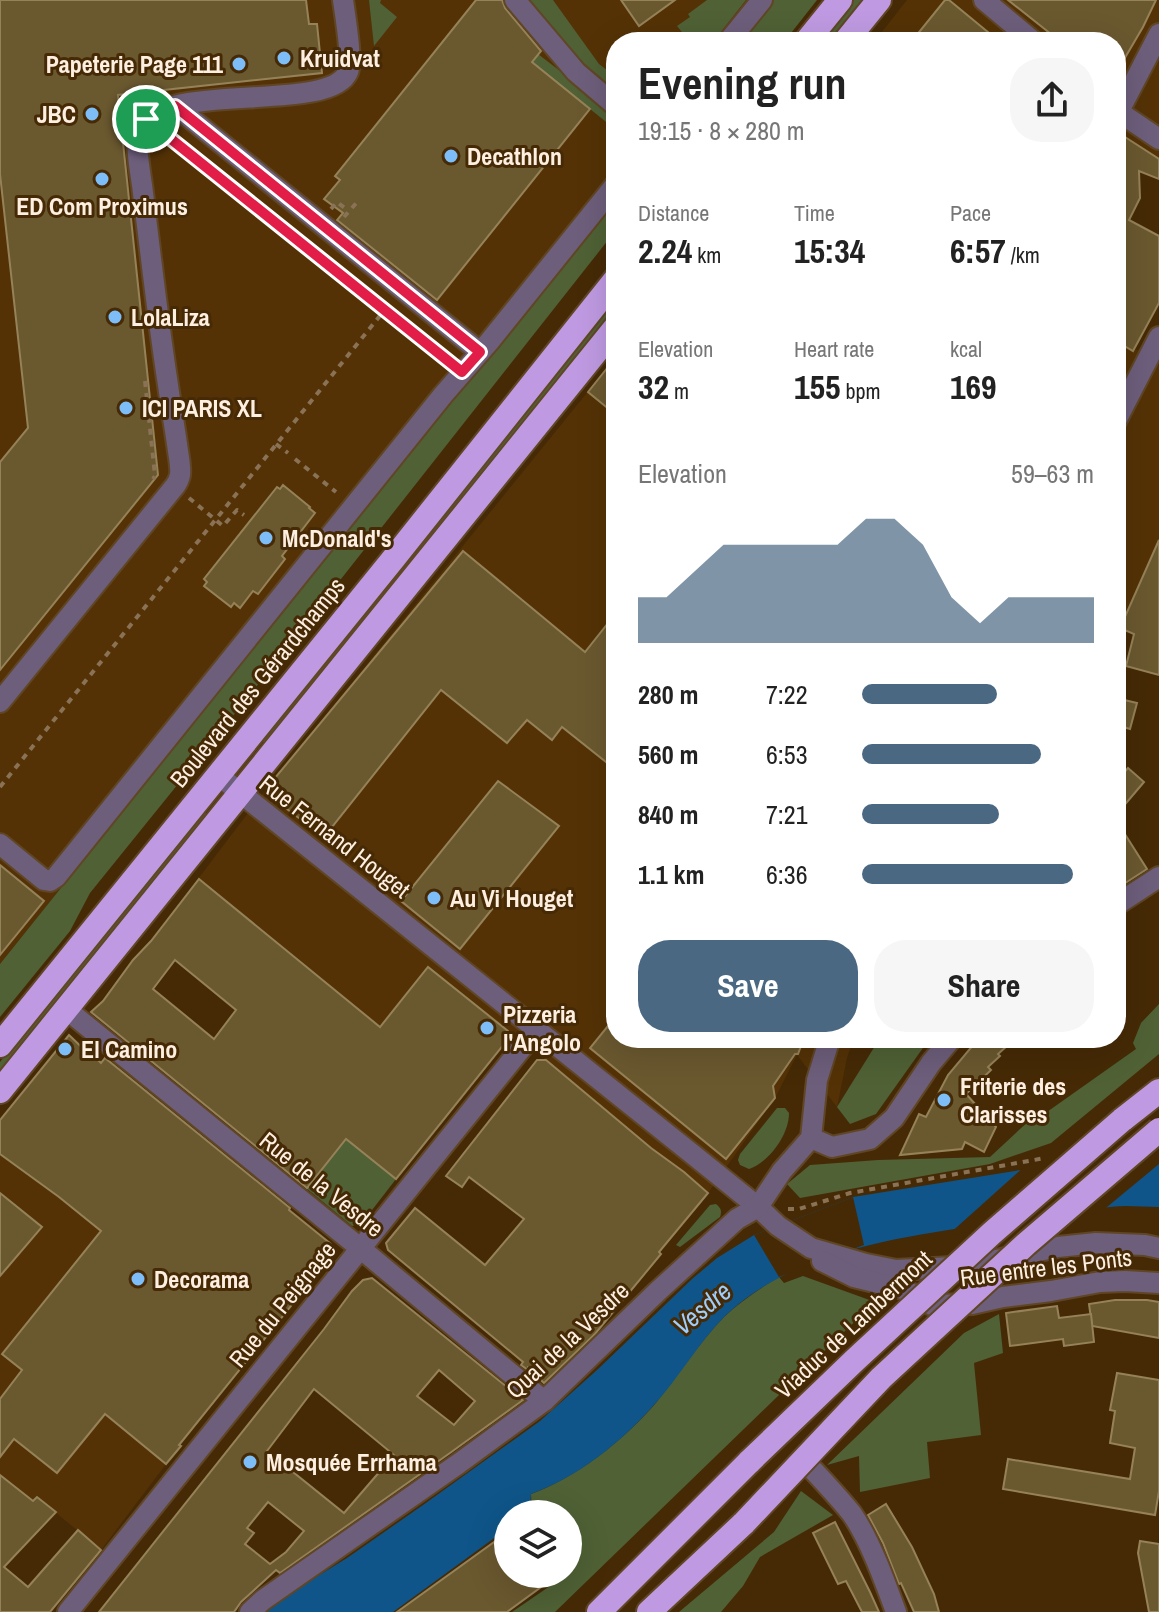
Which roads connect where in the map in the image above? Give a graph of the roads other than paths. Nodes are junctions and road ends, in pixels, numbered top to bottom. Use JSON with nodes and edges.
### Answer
{"nodes":[{"id":1,"x":343,"y":0,"type":"edge"},
{"id":2,"x":515,"y":0,"type":"edge"},
{"id":3,"x":762,"y":0,"type":"edge"},
{"id":4,"x":840,"y":0,"type":"edge"},
{"id":5,"x":879,"y":0,"type":"edge"},
{"id":6,"x":984,"y":0,"type":"edge"},
{"id":7,"x":736,"y":32,"type":"edge"},
{"id":8,"x":814,"y":32,"type":"edge"},
{"id":9,"x":853,"y":32,"type":"edge"},
{"id":10,"x":1022,"y":32,"type":"edge"},
{"id":11,"x":1159,"y":34,"type":"edge"},
{"id":12,"x":1126,"y":96,"type":"edge"},
{"id":13,"x":606,"y":98,"type":"edge"},
{"id":14,"x":175,"y":106,"type":"junction"},
{"id":15,"x":1126,"y":119,"type":"edge"},
{"id":16,"x":1159,"y":139,"type":"edge"},
{"id":17,"x":606,"y":196,"type":"edge"},
{"id":18,"x":606,"y":292,"type":"edge"},
{"id":19,"x":1159,"y":337,"type":"edge"},
{"id":20,"x":606,"y":339,"type":"edge"},
{"id":21,"x":480,"y":352,"type":"junction"},
{"id":22,"x":1126,"y":401,"type":"edge"},
{"id":23,"x":0,"y":702,"type":"edge"},
{"id":24,"x":218,"y":775,"type":"junction"},
{"id":25,"x":240,"y":793,"type":"junction"},
{"id":26,"x":2,"y":851,"type":"edge"},
{"id":27,"x":1159,"y":877,"type":"edge"},
{"id":28,"x":1126,"y":898,"type":"edge"},
{"id":29,"x":66,"y":1009,"type":"junction"},
{"id":30,"x":537,"y":1029,"type":"junction"},
{"id":31,"x":0,"y":1045,"type":"edge"},
{"id":32,"x":827,"y":1048,"type":"edge"},
{"id":33,"x":944,"y":1048,"type":"edge"},
{"id":34,"x":0,"y":1091,"type":"edge"},
{"id":35,"x":1159,"y":1091,"type":"edge"},
{"id":36,"x":1159,"y":1130,"type":"edge"},
{"id":37,"x":811,"y":1138,"type":"junction"},
{"id":38,"x":758,"y":1207,"type":"junction"},
{"id":39,"x":360,"y":1248,"type":"junction"},
{"id":40,"x":1159,"y":1248,"type":"edge"},
{"id":41,"x":822,"y":1255,"type":"junction"},
{"id":42,"x":1159,"y":1283,"type":"edge"},
{"id":43,"x":544,"y":1401,"type":"junction"},
{"id":44,"x":814,"y":1471,"type":"dead end"},
{"id":45,"x":68,"y":1612,"type":"edge"},
{"id":46,"x":250,"y":1612,"type":"edge"},
{"id":47,"x":599,"y":1612,"type":"edge"},
{"id":48,"x":649,"y":1612,"type":"edge"},
{"id":49,"x":896,"y":1612,"type":"edge"}],
"edges":[{"from":1,"to":14,"type":"street"},
{"from":2,"to":13,"type":"street"},
{"from":3,"to":7,"type":"street"},
{"from":4,"to":8,"type":"highway"},
{"from":5,"to":9,"type":"highway"},
{"from":6,"to":10,"type":"street"},
{"from":11,"to":12,"type":"street"},
{"from":14,"to":21,"type":"street"},
{"from":14,"to":23,"type":"street"},
{"from":15,"to":16,"type":"street"},
{"from":17,"to":21,"type":"street"},
{"from":18,"to":24,"type":"highway","name":"Boulevard des Gérardchamps"},
{"from":19,"to":22,"type":"street"},
{"from":20,"to":25,"type":"highway"},
{"from":21,"to":26,"type":"street"},
{"from":24,"to":25,"type":"street","name":"Rue Fernand Houget"},
{"from":24,"to":31,"type":"highway","name":"Boulevard des Gérardchamps"},
{"from":25,"to":29,"type":"highway"},
{"from":25,"to":30,"type":"street","name":"Rue Fernand Houget"},
{"from":27,"to":28,"type":"street"},
{"from":29,"to":34,"type":"highway"},
{"from":29,"to":39,"type":"street","name":"Rue de la Vesdre"},
{"from":30,"to":38,"type":"street","name":"Rue Fernand Houget"},
{"from":30,"to":39,"type":"street","name":"Rue du Peignage"},
{"from":32,"to":37,"type":"street"},
{"from":33,"to":37,"type":"street"},
{"from":35,"to":47,"type":"highway","name":"Viaduc de Lambermont","bridge":true},
{"from":36,"to":48,"type":"highway","bridge":true},
{"from":37,"to":38,"type":"street","name":"Quai de la Vesdre"},
{"from":38,"to":41,"type":"street","name":"Rue entre les Ponts"},
{"from":38,"to":43,"type":"street","name":"Quai de la Vesdre"},
{"from":39,"to":43,"type":"street","name":"Rue de la Vesdre"},
{"from":39,"to":45,"type":"street","name":"Rue du Peignage"},
{"from":40,"to":41,"type":"street","name":"Rue entre les Ponts"},
{"from":41,"to":42,"type":"street","name":"Rue entre les Ponts"},
{"from":43,"to":46,"type":"street","name":"Quai de la Vesdre"},
{"from":44,"to":49,"type":"street"}]}
